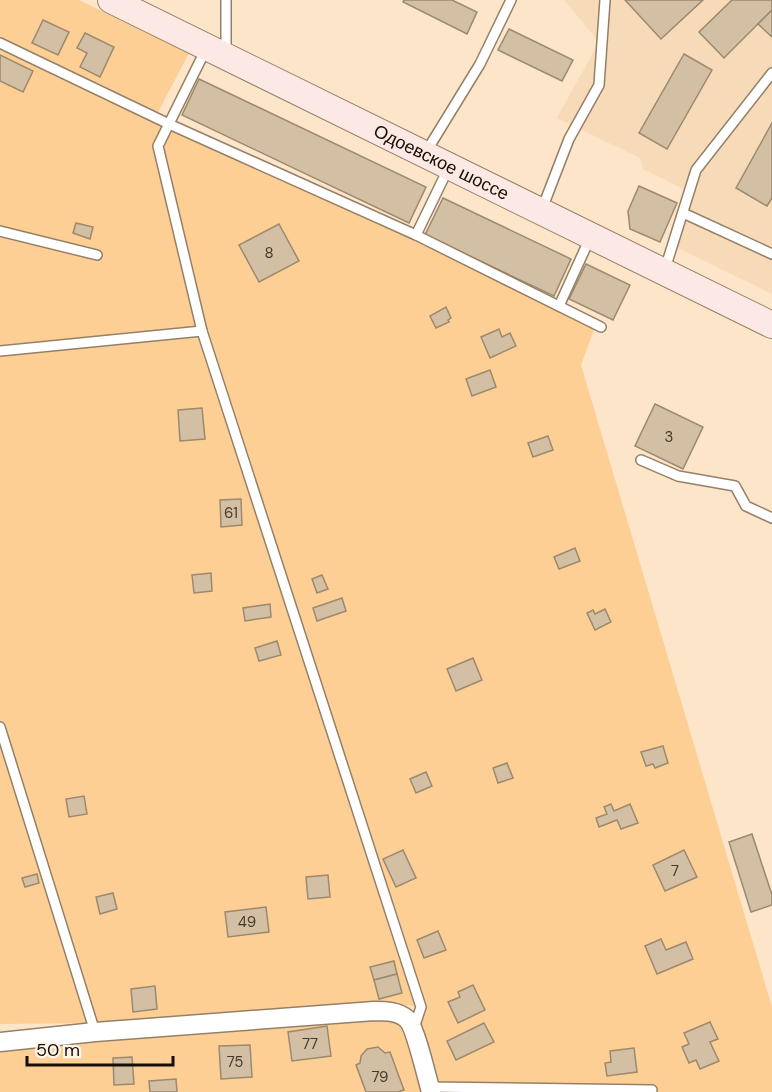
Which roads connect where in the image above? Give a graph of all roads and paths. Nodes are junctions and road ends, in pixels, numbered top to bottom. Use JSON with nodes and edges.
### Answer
{"nodes":[{"id":1,"x":111,"y":0,"type":"edge"},
{"id":2,"x":226,"y":0,"type":"edge"},
{"id":3,"x":511,"y":0,"type":"edge"},
{"id":4,"x":605,"y":0,"type":"edge"},
{"id":5,"x":0,"y":43,"type":"edge"},
{"id":6,"x":217,"y":52,"type":"junction"},
{"id":7,"x":772,"y":73,"type":"edge"},
{"id":8,"x":170,"y":124,"type":"junction"},
{"id":9,"x":424,"y":154,"type":"junction"},
{"id":10,"x":449,"y":166,"type":"junction"},
{"id":11,"x":541,"y":211,"type":"junction"},
{"id":12,"x":683,"y":213,"type":"junction"},
{"id":13,"x":0,"y":231,"type":"edge"},
{"id":14,"x":416,"y":236,"type":"junction"},
{"id":15,"x":591,"y":236,"type":"junction"},
{"id":16,"x":772,"y":254,"type":"edge"},
{"id":17,"x":97,"y":255,"type":"dead end"},
{"id":18,"x":664,"y":272,"type":"junction"},
{"id":19,"x":559,"y":306,"type":"junction"},
{"id":20,"x":772,"y":325,"type":"edge"},
{"id":21,"x":601,"y":327,"type":"dead end"},
{"id":22,"x":202,"y":331,"type":"junction"},
{"id":23,"x":0,"y":351,"type":"edge"},
{"id":24,"x":641,"y":460,"type":"dead end"},
{"id":25,"x":772,"y":518,"type":"edge"},
{"id":26,"x":0,"y":727,"type":"edge"},
{"id":27,"x":95,"y":1032,"type":"junction"},
{"id":28,"x":413,"y":1032,"type":"junction"},
{"id":29,"x":0,"y":1042,"type":"edge"},
{"id":30,"x":430,"y":1089,"type":"edge"},
{"id":31,"x":652,"y":1090,"type":"dead end"}],
"edges":[{"from":1,"to":6,"type":"main road","name":"Одоевское шоссе"},
{"from":2,"to":6,"type":"lane"},
{"from":3,"to":9,"type":"lane"},
{"from":4,"to":11,"type":"lane"},
{"from":5,"to":8,"type":"lane"},
{"from":6,"to":8,"type":"lane"},
{"from":6,"to":9,"type":"main road","name":"Одоевское шоссе"},
{"from":7,"to":12,"type":"lane"},
{"from":8,"to":14,"type":"lane"},
{"from":8,"to":22,"type":"lane"},
{"from":9,"to":10,"type":"main road","name":"Одоевское шоссе"},
{"from":10,"to":11,"type":"main road","name":"Одоевское шоссе"},
{"from":10,"to":14,"type":"lane"},
{"from":11,"to":15,"type":"main road","name":"Одоевское шоссе"},
{"from":12,"to":16,"type":"lane"},
{"from":12,"to":18,"type":"lane"},
{"from":13,"to":17,"type":"lane"},
{"from":14,"to":19,"type":"lane"},
{"from":15,"to":18,"type":"main road","name":"Одоевское шоссе"},
{"from":15,"to":19,"type":"lane"},
{"from":18,"to":20,"type":"main road","name":"Одоевское шоссе"},
{"from":19,"to":21,"type":"lane"},
{"from":22,"to":23,"type":"lane"},
{"from":22,"to":28,"type":"lane"},
{"from":24,"to":25,"type":"lane"},
{"from":26,"to":27,"type":"lane"},
{"from":27,"to":28,"type":"street"},
{"from":27,"to":29,"type":"street"},
{"from":28,"to":30,"type":"street"},
{"from":30,"to":31,"type":"lane"}]}
